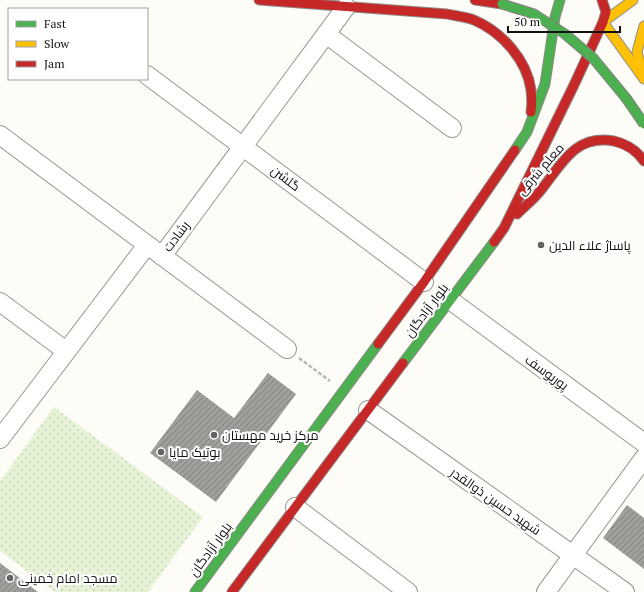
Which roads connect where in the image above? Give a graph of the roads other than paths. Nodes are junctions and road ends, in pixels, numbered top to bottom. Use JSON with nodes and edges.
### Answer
{"nodes":[{"id":1,"x":259,"y":0,"type":"edge"},
{"id":2,"x":475,"y":0,"type":"edge"},
{"id":3,"x":560,"y":0,"type":"edge"},
{"id":4,"x":602,"y":0,"type":"edge"},
{"id":5,"x":633,"y":0,"type":"edge"},
{"id":6,"x":346,"y":6,"type":"junction"},
{"id":7,"x":603,"y":22,"type":"junction"},
{"id":8,"x":644,"y":26,"type":"edge"},
{"id":9,"x":326,"y":34,"type":"junction"},
{"id":10,"x":148,"y":76,"type":"edge"},
{"id":11,"x":644,"y":78,"type":"edge"},
{"id":12,"x":644,"y":124,"type":"edge"},
{"id":13,"x":452,"y":128,"type":"dead end"},
{"id":14,"x":527,"y":132,"type":"junction"},
{"id":15,"x":0,"y":135,"type":"edge"},
{"id":16,"x":243,"y":146,"type":"junction"},
{"id":17,"x":644,"y":161,"type":"edge"},
{"id":18,"x":504,"y":228,"type":"junction"},
{"id":19,"x":147,"y":245,"type":"junction"},
{"id":20,"x":162,"y":256,"type":"junction"},
{"id":21,"x":424,"y":282,"type":"junction"},
{"id":22,"x":450,"y":300,"type":"junction"},
{"id":23,"x":0,"y":302,"type":"edge"},
{"id":24,"x":287,"y":349,"type":"road end"},
{"id":25,"x":66,"y":352,"type":"junction"},
{"id":26,"x":368,"y":410,"type":"junction"},
{"id":27,"x":0,"y":439,"type":"edge"},
{"id":28,"x":644,"y":443,"type":"edge"},
{"id":29,"x":644,"y":458,"type":"edge"},
{"id":30,"x":295,"y":507,"type":"junction"},
{"id":31,"x":572,"y":556,"type":"junction"},
{"id":32,"x":195,"y":592,"type":"edge"},
{"id":33,"x":232,"y":592,"type":"edge"},
{"id":34,"x":408,"y":592,"type":"edge"},
{"id":35,"x":546,"y":592,"type":"edge"},
{"id":36,"x":625,"y":592,"type":"edge"}],
"edges":[{"from":1,"to":6,"type":"main road"},
{"from":2,"to":12,"type":"main road","bridge":true},
{"from":3,"to":14,"type":"main road"},
{"from":4,"to":7,"type":"main road"},
{"from":5,"to":7,"type":"main road"},
{"from":6,"to":9,"type":"street","name":"رشادت"},
{"from":6,"to":14,"type":"main road"},
{"from":7,"to":11,"type":"main road"},
{"from":7,"to":18,"type":"main road","name":"بلوار آزادگان"},
{"from":8,"to":11,"type":"main road"},
{"from":9,"to":13,"type":"street"},
{"from":9,"to":16,"type":"street","name":"رشادت"},
{"from":10,"to":16,"type":"street","name":"گلشن"},
{"from":14,"to":21,"type":"main road","name":"بلوار آزادگان"},
{"from":15,"to":19,"type":"street"},
{"from":16,"to":20,"type":"street","name":"رشادت"},
{"from":16,"to":21,"type":"street","name":"گلشن"},
{"from":17,"to":18,"type":"main road","name":"معلم شرقی"},
{"from":18,"to":22,"type":"main road","name":"بلوار آزادگان"},
{"from":19,"to":20,"type":"street","name":"رشادت"},
{"from":19,"to":25,"type":"street","name":"رشادت"},
{"from":20,"to":24,"type":"street"},
{"from":21,"to":32,"type":"main road","name":"بلوار آزادگان"},
{"from":22,"to":26,"type":"main road","name":"بلوار آزادگان"},
{"from":22,"to":28,"type":"street","name":"پوریوسف"},
{"from":23,"to":25,"type":"street"},
{"from":25,"to":27,"type":"street","name":"رشادت"},
{"from":26,"to":30,"type":"main road","name":"بلوار آزادگان"},
{"from":26,"to":31,"type":"street","name":"شهید حسین ذوالقدر"},
{"from":29,"to":31,"type":"street"},
{"from":30,"to":33,"type":"main road","name":"بلوار آزادگان"},
{"from":30,"to":34,"type":"street"},
{"from":31,"to":35,"type":"street"},
{"from":31,"to":36,"type":"street","name":"شهید حسین ذوالقدر"}]}
